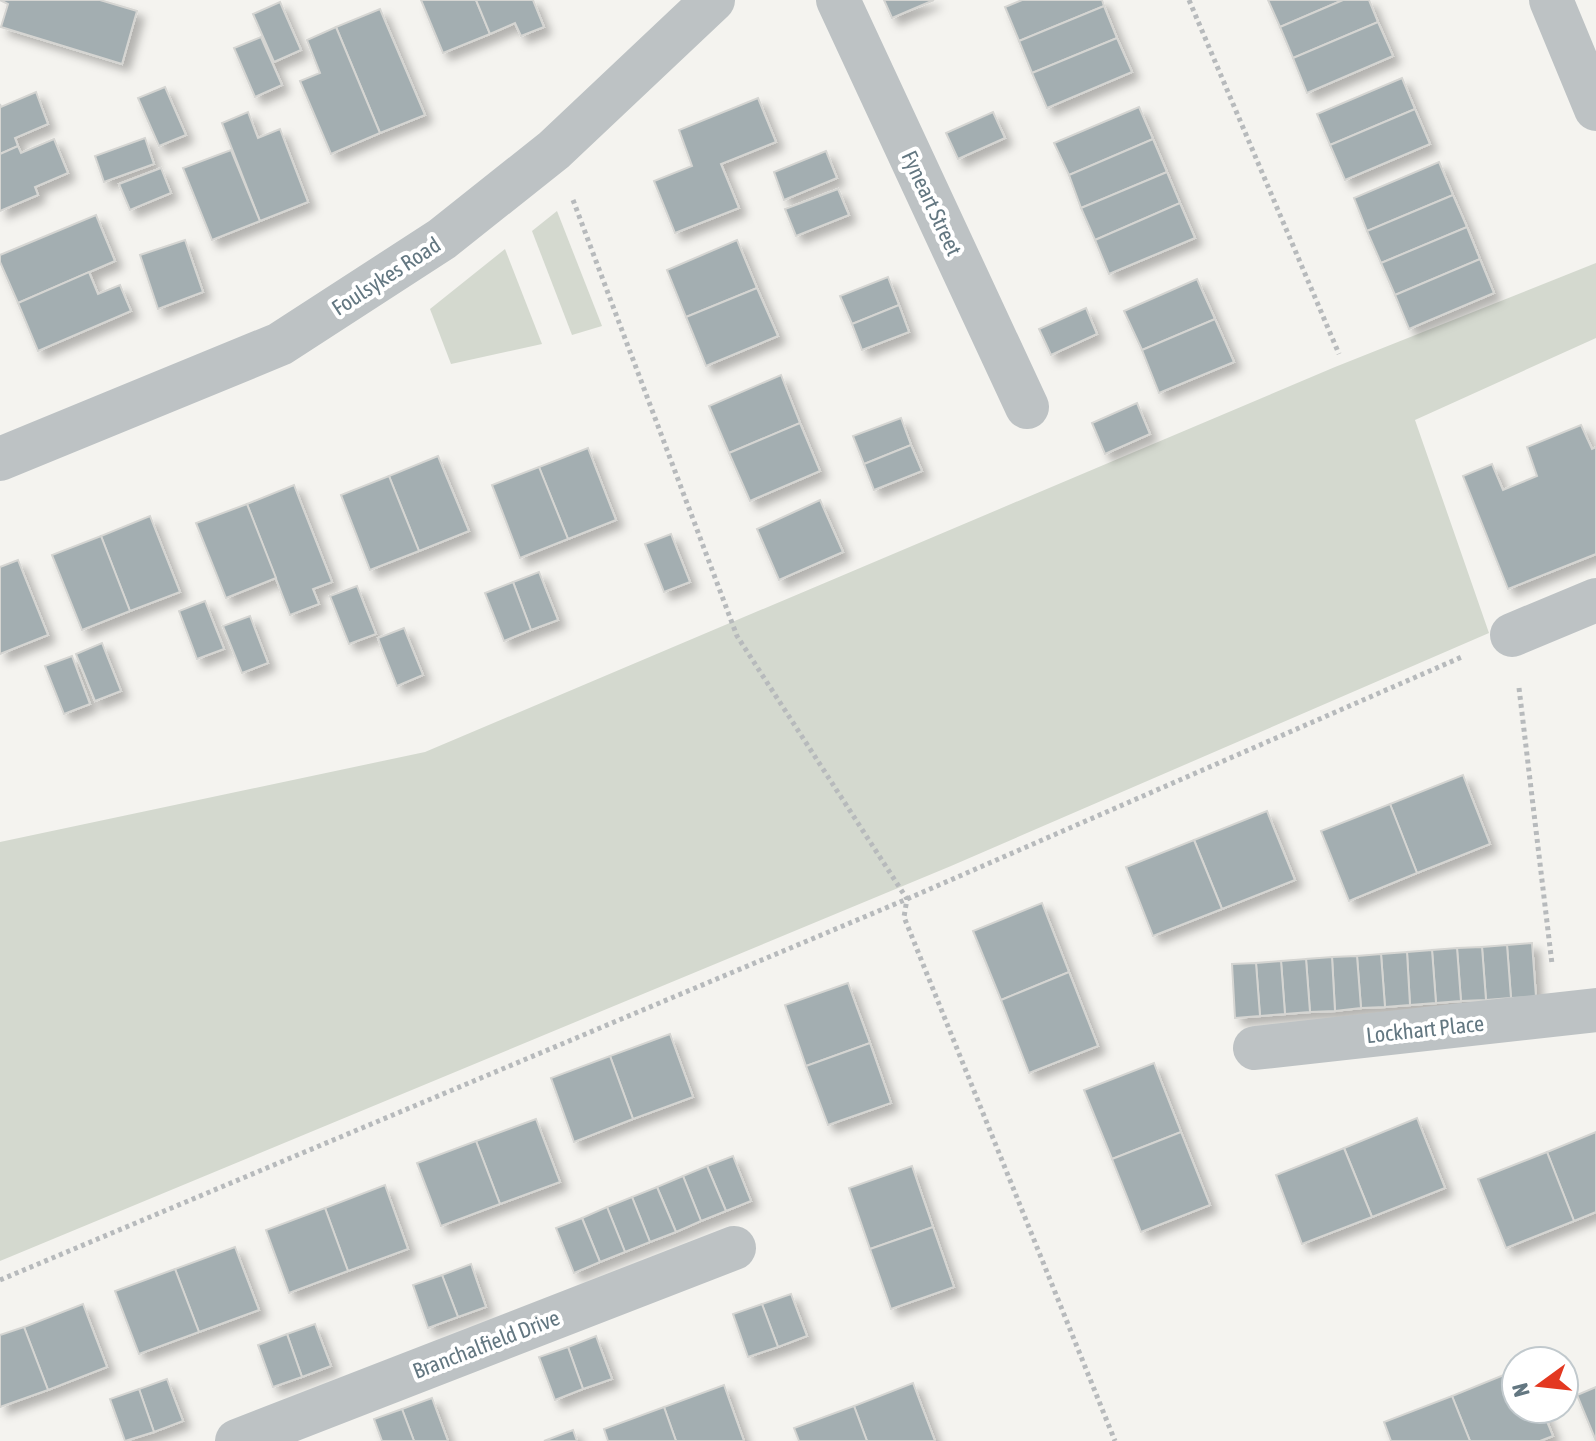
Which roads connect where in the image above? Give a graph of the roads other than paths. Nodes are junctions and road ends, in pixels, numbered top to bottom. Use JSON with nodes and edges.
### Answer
{"nodes":[{"id":1,"x":713,"y":0,"type":"edge"},
{"id":2,"x":838,"y":0,"type":"edge"},
{"id":3,"x":1551,"y":0,"type":"edge"},
{"id":4,"x":1596,"y":109,"type":"edge"},
{"id":5,"x":1027,"y":407,"type":"dead end"},
{"id":6,"x":0,"y":459,"type":"edge"},
{"id":7,"x":1596,"y":600,"type":"edge"},
{"id":8,"x":1512,"y":635,"type":"road end"},
{"id":9,"x":1577,"y":1012,"type":"edge"},
{"id":10,"x":1255,"y":1048,"type":"dead end"},
{"id":11,"x":734,"y":1248,"type":"dead end"},
{"id":12,"x":237,"y":1441,"type":"edge"}],
"edges":[{"from":1,"to":6,"type":"street","name":"Foulsykes Road"},
{"from":2,"to":5,"type":"street","name":"Fyneart Street"},
{"from":3,"to":4,"type":"street"},
{"from":7,"to":8,"type":"street"},
{"from":9,"to":10,"type":"street","name":"Lockhart Place"},
{"from":11,"to":12,"type":"street","name":"Branchalfield Drive"}]}
